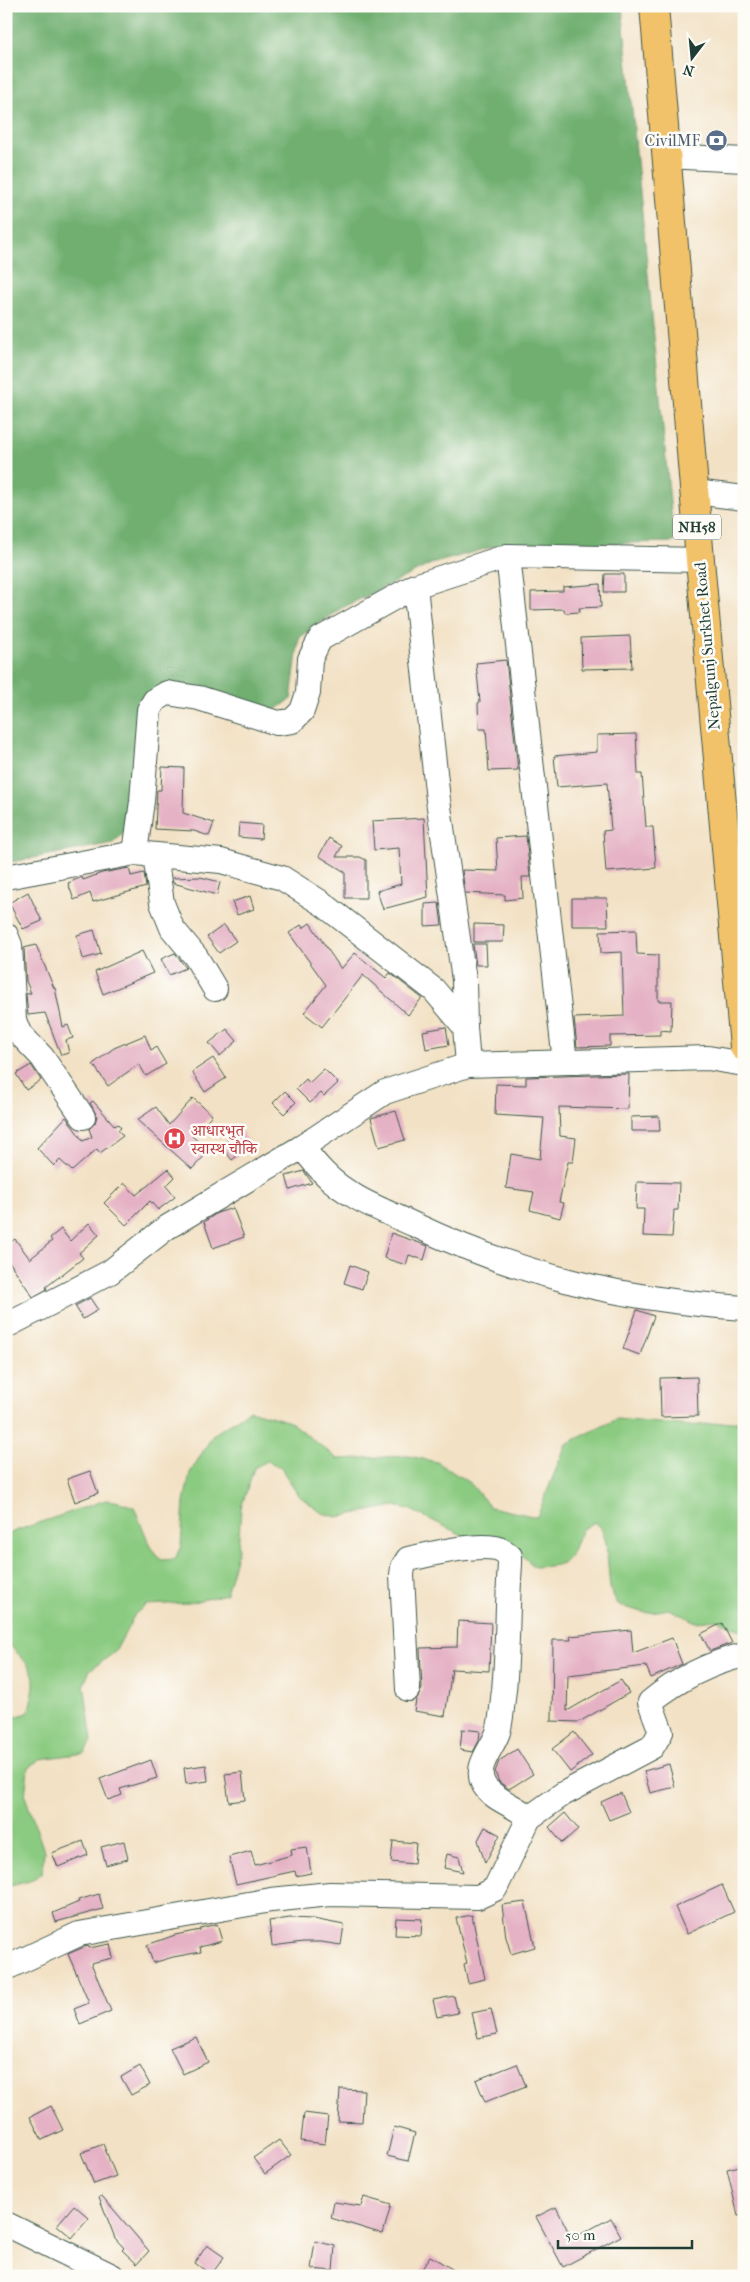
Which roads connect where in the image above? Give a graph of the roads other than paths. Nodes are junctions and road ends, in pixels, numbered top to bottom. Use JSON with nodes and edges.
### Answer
{"nodes":[{"id":1,"x":654,"y":6,"type":"edge"},
{"id":2,"x":666,"y":156,"type":"junction"},
{"id":3,"x":744,"y":160,"type":"edge"},
{"id":4,"x":694,"y":492,"type":"junction"},
{"id":5,"x":744,"y":498,"type":"edge"},
{"id":6,"x":508,"y":556,"type":"junction"},
{"id":7,"x":700,"y":560,"type":"junction"},
{"id":8,"x":415,"y":586,"type":"junction"},
{"id":9,"x":145,"y":854,"type":"junction"},
{"id":10,"x":6,"y":877,"type":"edge"},
{"id":11,"x":738,"y":930,"type":"edge"},
{"id":12,"x":6,"y":935,"type":"edge"},
{"id":13,"x":215,"y":989,"type":"dead end"},
{"id":14,"x":465,"y":1026,"type":"junction"},
{"id":15,"x":744,"y":1047,"type":"edge"},
{"id":16,"x":565,"y":1062,"type":"junction"},
{"id":17,"x":744,"y":1064,"type":"edge"},
{"id":18,"x":468,"y":1065,"type":"junction"},
{"id":19,"x":83,"y":1117,"type":"dead end"},
{"id":20,"x":302,"y":1147,"type":"junction"},
{"id":21,"x":744,"y":1308,"type":"edge"},
{"id":22,"x":6,"y":1326,"type":"edge"},
{"id":23,"x":744,"y":1655,"type":"edge"},
{"id":24,"x":408,"y":1689,"type":"dead end"},
{"id":25,"x":530,"y":1818,"type":"junction"},
{"id":26,"x":6,"y":1968,"type":"edge"},
{"id":27,"x":6,"y":2224,"type":"edge"},
{"id":28,"x":112,"y":2276,"type":"edge"}],
"edges":[{"from":1,"to":2,"type":"main road","name":"Nepalgunj Surkhet Road","number":"NH58"},
{"from":2,"to":3,"type":"street"},
{"from":2,"to":4,"type":"main road","name":"Nepalgunj Surkhet Road","number":"NH58"},
{"from":4,"to":5,"type":"street"},
{"from":4,"to":7,"type":"main road","name":"Nepalgunj Surkhet Road","number":"NH58"},
{"from":6,"to":7,"type":"street"},
{"from":6,"to":8,"type":"street"},
{"from":6,"to":16,"type":"street"},
{"from":7,"to":11,"type":"main road","name":"Nepalgunj Surkhet Road","number":"NH58"},
{"from":8,"to":9,"type":"street"},
{"from":8,"to":14,"type":"street"},
{"from":9,"to":10,"type":"street"},
{"from":9,"to":13,"type":"street"},
{"from":9,"to":14,"type":"street"},
{"from":11,"to":15,"type":"main road","name":"Nepalgunj Surkhet Road","number":"NH58"},
{"from":12,"to":19,"type":"street"},
{"from":14,"to":18,"type":"street"},
{"from":16,"to":17,"type":"street"},
{"from":16,"to":18,"type":"street"},
{"from":18,"to":20,"type":"street"},
{"from":20,"to":21,"type":"street"},
{"from":20,"to":22,"type":"street"},
{"from":23,"to":25,"type":"street"},
{"from":24,"to":25,"type":"street"},
{"from":25,"to":26,"type":"street"},
{"from":27,"to":28,"type":"street"}]}
